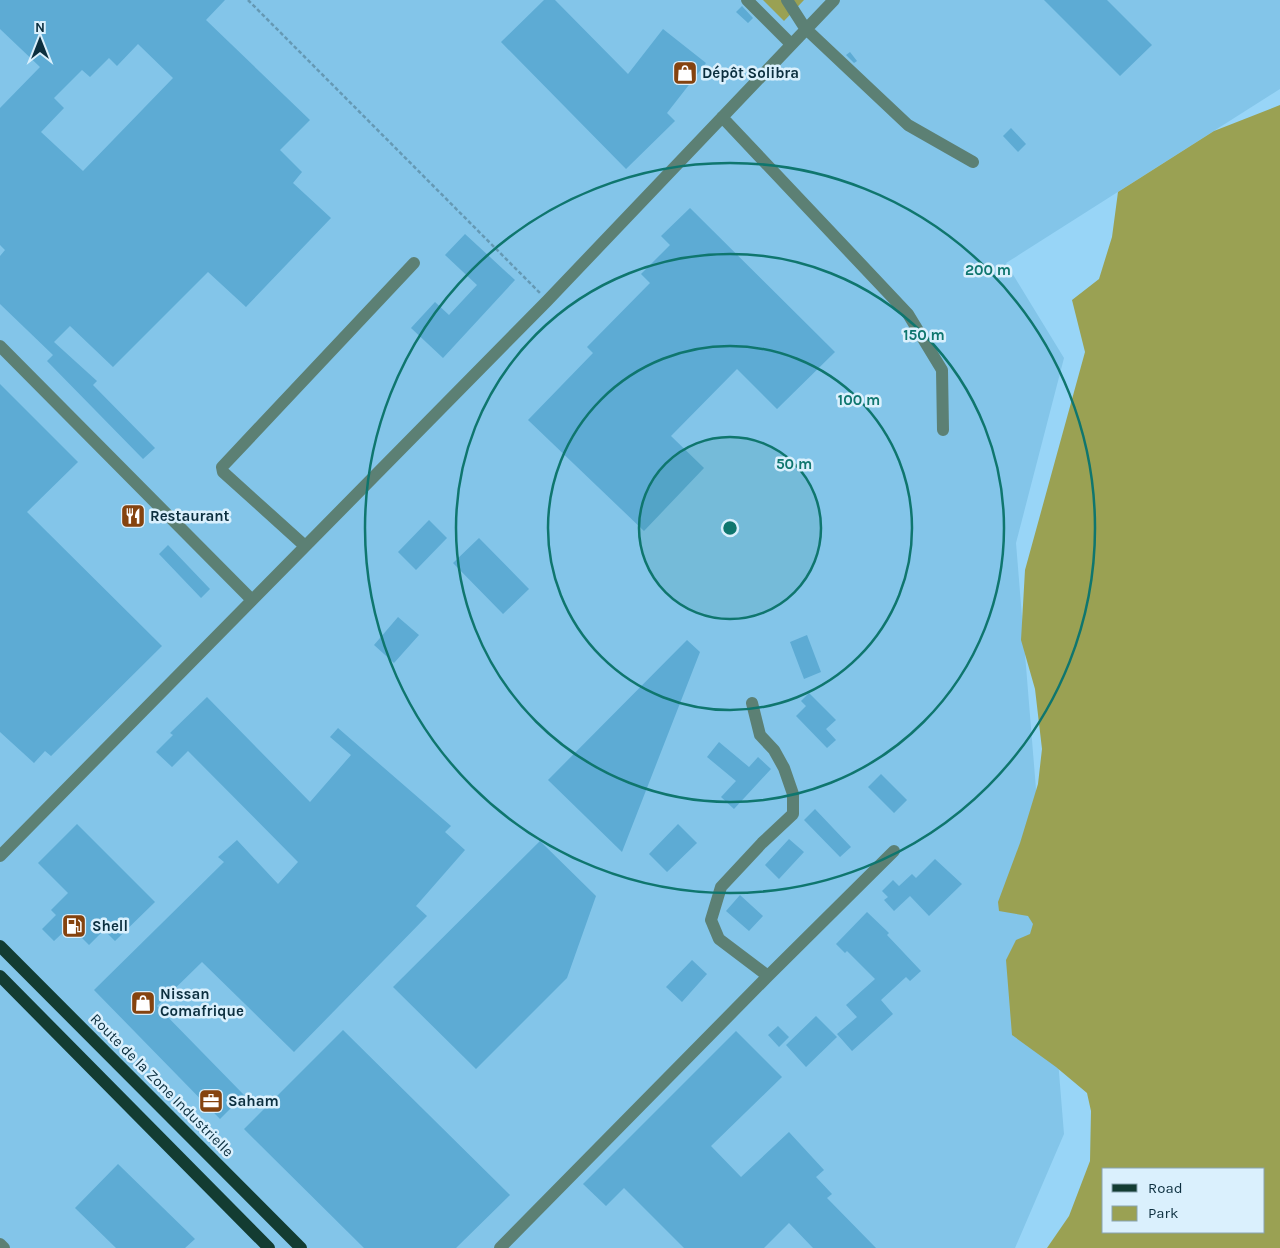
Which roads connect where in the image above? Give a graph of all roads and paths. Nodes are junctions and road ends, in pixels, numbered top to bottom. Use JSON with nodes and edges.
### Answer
{"nodes":[{"id":1,"x":248,"y":0,"type":"edge"},
{"id":2,"x":747,"y":0,"type":"edge"},
{"id":3,"x":787,"y":0,"type":"edge"},
{"id":4,"x":834,"y":0,"type":"edge"},
{"id":5,"x":805,"y":28,"type":"junction"},
{"id":6,"x":790,"y":43,"type":"junction"},
{"id":7,"x":722,"y":117,"type":"junction"},
{"id":8,"x":973,"y":162,"type":"dead end"},
{"id":9,"x":414,"y":263,"type":"dead end"},
{"id":10,"x":547,"y":301,"type":"junction"},
{"id":11,"x":0,"y":346,"type":"edge"},
{"id":12,"x":943,"y":430,"type":"dead end"},
{"id":13,"x":304,"y":546,"type":"junction"},
{"id":14,"x":252,"y":600,"type":"junction"},
{"id":15,"x":752,"y":703,"type":"dead end"},
{"id":16,"x":894,"y":852,"type":"dead end"},
{"id":17,"x":0,"y":856,"type":"edge"},
{"id":18,"x":0,"y":946,"type":"edge"},
{"id":19,"x":0,"y":976,"type":"edge"},
{"id":20,"x":768,"y":976,"type":"junction"},
{"id":21,"x":0,"y":1244,"type":"edge"},
{"id":22,"x":4,"y":1248,"type":"edge"},
{"id":23,"x":269,"y":1248,"type":"edge"},
{"id":24,"x":302,"y":1248,"type":"edge"},
{"id":25,"x":500,"y":1248,"type":"edge"}],
"edges":[{"from":1,"to":10,"type":"path"},
{"from":2,"to":6,"type":"street"},
{"from":3,"to":5,"type":"street"},
{"from":4,"to":5,"type":"street"},
{"from":5,"to":6,"type":"street"},
{"from":5,"to":8,"type":"street"},
{"from":6,"to":7,"type":"street"},
{"from":7,"to":10,"type":"street"},
{"from":7,"to":12,"type":"street"},
{"from":9,"to":13,"type":"street"},
{"from":10,"to":13,"type":"street"},
{"from":11,"to":14,"type":"street"},
{"from":13,"to":14,"type":"street"},
{"from":14,"to":17,"type":"street"},
{"from":15,"to":20,"type":"street"},
{"from":16,"to":20,"type":"street"},
{"from":18,"to":24,"type":"main road","name":"Route de la Zone Industrielle"},
{"from":19,"to":23,"type":"main road"},
{"from":20,"to":25,"type":"street"},
{"from":21,"to":22,"type":"street"}]}
